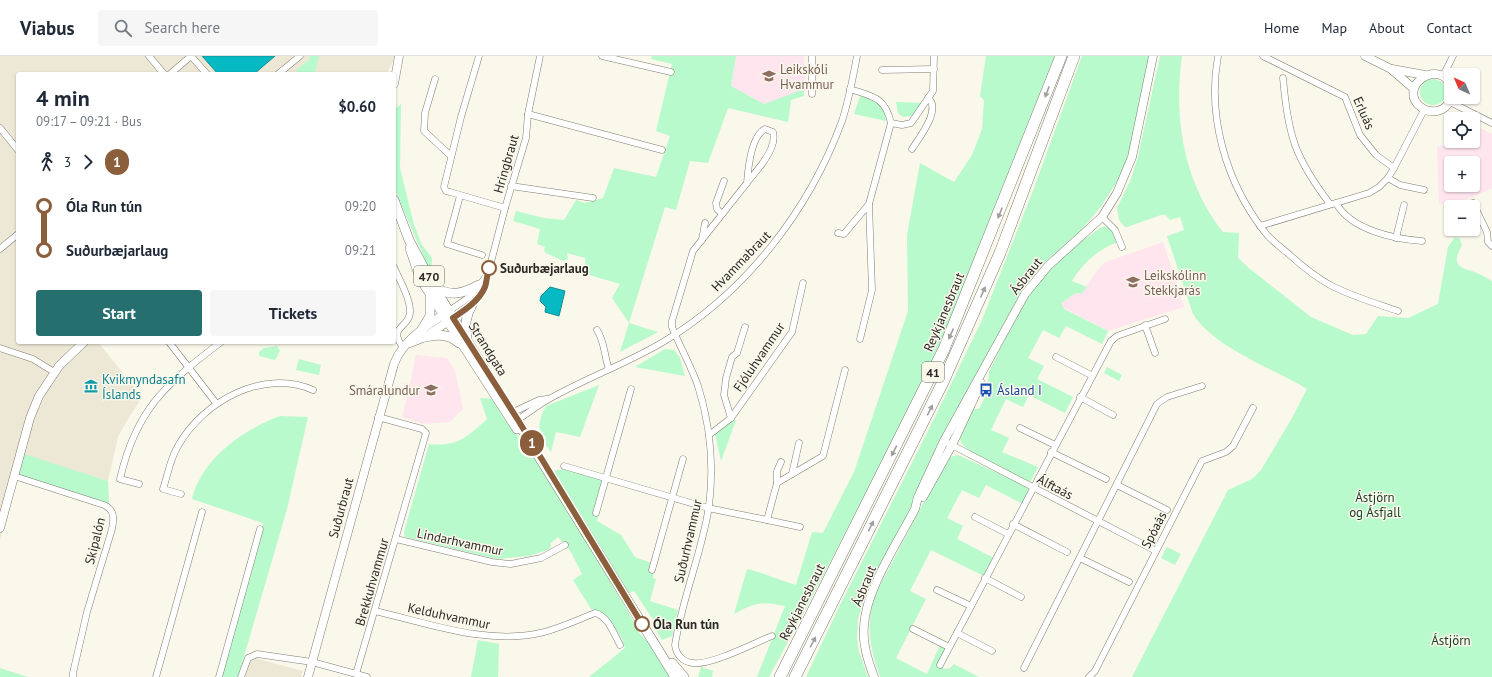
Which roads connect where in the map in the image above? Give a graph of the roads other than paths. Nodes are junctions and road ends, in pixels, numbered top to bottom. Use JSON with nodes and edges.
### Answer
{"nodes":[{"id":1,"x":149,"y":56,"type":"edge"},
{"id":2,"x":300,"y":56,"type":"edge"},
{"id":3,"x":479,"y":56,"type":"edge"},
{"id":4,"x":540,"y":56,"type":"edge"},
{"id":5,"x":602,"y":56,"type":"edge"},
{"id":6,"x":812,"y":56,"type":"edge"},
{"id":7,"x":857,"y":56,"type":"edge"},
{"id":8,"x":934,"y":56,"type":"edge"},
{"id":9,"x":1061,"y":56,"type":"edge"},
{"id":10,"x":1074,"y":56,"type":"edge"},
{"id":11,"x":1153,"y":56,"type":"edge"},
{"id":12,"x":1218,"y":56,"type":"edge"},
{"id":13,"x":1263,"y":56,"type":"edge"},
{"id":14,"x":1365,"y":56,"type":"edge"},
{"id":15,"x":1453,"y":56,"type":"edge"},
{"id":16,"x":398,"y":57,"type":"edge"},
{"id":17,"x":934,"y":68,"type":"junction"},
{"id":18,"x":1391,"y":69,"type":"junction"},
{"id":19,"x":882,"y":70,"type":"dead end"},
{"id":20,"x":162,"y":72,"type":"edge"},
{"id":21,"x":172,"y":72,"type":"edge"},
{"id":22,"x":205,"y":72,"type":"edge"},
{"id":23,"x":280,"y":72,"type":"edge"},
{"id":24,"x":392,"y":72,"type":"edge"},
{"id":25,"x":396,"y":72,"type":"edge"},
{"id":26,"x":671,"y":72,"type":"dead end"},
{"id":27,"x":1425,"y":75,"type":"junction"},
{"id":28,"x":1443,"y":76,"type":"joint"},
{"id":29,"x":1283,"y":78,"type":"dead end"},
{"id":30,"x":435,"y":79,"type":"dead end"},
{"id":31,"x":1414,"y":89,"type":"junction"},
{"id":32,"x":850,"y":90,"type":"junction"},
{"id":33,"x":812,"y":94,"type":"dead end"},
{"id":34,"x":928,"y":98,"type":"junction"},
{"id":35,"x":1447,"y":104,"type":"edge"},
{"id":36,"x":1460,"y":104,"type":"edge"},
{"id":37,"x":1424,"y":110,"type":"junction"},
{"id":38,"x":528,"y":114,"type":"junction"},
{"id":39,"x":891,"y":123,"type":"junction"},
{"id":40,"x":1492,"y":123,"type":"edge"},
{"id":41,"x":0,"y":128,"type":"edge"},
{"id":42,"x":16,"y":148,"type":"edge"},
{"id":43,"x":912,"y":149,"type":"dead end"},
{"id":44,"x":662,"y":150,"type":"dead end"},
{"id":45,"x":451,"y":156,"type":"junction"},
{"id":46,"x":1394,"y":168,"type":"junction"},
{"id":47,"x":1388,"y":178,"type":"junction"},
{"id":48,"x":724,"y":181,"type":"dead end"},
{"id":49,"x":747,"y":183,"type":"junction"},
{"id":50,"x":511,"y":186,"type":"junction"},
{"id":51,"x":1424,"y":190,"type":"dead end"},
{"id":52,"x":460,"y":196,"type":"junction"},
{"id":53,"x":593,"y":198,"type":"dead end"},
{"id":54,"x":869,"y":204,"type":"junction"},
{"id":55,"x":1333,"y":204,"type":"junction"},
{"id":56,"x":396,"y":205,"type":"edge"},
{"id":57,"x":1404,"y":205,"type":"dead end"},
{"id":58,"x":505,"y":208,"type":"junction"},
{"id":59,"x":396,"y":212,"type":"edge"},
{"id":60,"x":722,"y":214,"type":"junction"},
{"id":61,"x":1480,"y":215,"type":"edge"},
{"id":62,"x":1102,"y":217,"type":"junction"},
{"id":63,"x":401,"y":219,"type":"junction"},
{"id":64,"x":705,"y":223,"type":"dead end"},
{"id":65,"x":1260,"y":226,"type":"junction"},
{"id":66,"x":1490,"y":231,"type":"edge"},
{"id":67,"x":838,"y":233,"type":"dead end"},
{"id":68,"x":16,"y":236,"type":"edge"},
{"id":69,"x":1396,"y":238,"type":"junction"},
{"id":70,"x":1422,"y":241,"type":"dead end"},
{"id":71,"x":701,"y":242,"type":"junction"},
{"id":72,"x":1492,"y":246,"type":"edge"},
{"id":73,"x":1122,"y":247,"type":"dead end"},
{"id":74,"x":0,"y":249,"type":"edge"},
{"id":75,"x":482,"y":255,"type":"dead end"},
{"id":76,"x":396,"y":272,"type":"edge"},
{"id":77,"x":486,"y":277,"type":"junction"},
{"id":78,"x":803,"y":282,"type":"dead end"},
{"id":79,"x":479,"y":285,"type":"junction"},
{"id":80,"x":431,"y":289,"type":"junction"},
{"id":81,"x":472,"y":305,"type":"junction"},
{"id":82,"x":1398,"y":311,"type":"dead end"},
{"id":83,"x":448,"y":317,"type":"junction"},
{"id":84,"x":1165,"y":318,"type":"dead end"},
{"id":85,"x":1145,"y":326,"type":"junction"},
{"id":86,"x":745,"y":327,"type":"dead end"},
{"id":87,"x":597,"y":330,"type":"dead end"},
{"id":88,"x":423,"y":334,"type":"junction"},
{"id":89,"x":675,"y":334,"type":"junction"},
{"id":90,"x":860,"y":339,"type":"dead end"},
{"id":91,"x":82,"y":344,"type":"edge"},
{"id":92,"x":171,"y":344,"type":"edge"},
{"id":93,"x":218,"y":344,"type":"edge"},
{"id":94,"x":466,"y":345,"type":"junction"},
{"id":95,"x":404,"y":346,"type":"junction"},
{"id":96,"x":0,"y":348,"type":"edge"},
{"id":97,"x":1155,"y":353,"type":"dead end"},
{"id":98,"x":1056,"y":357,"type":"dead end"},
{"id":99,"x":189,"y":367,"type":"junction"},
{"id":100,"x":609,"y":370,"type":"junction"},
{"id":101,"x":845,"y":370,"type":"dead end"},
{"id":102,"x":54,"y":372,"type":"junction"},
{"id":103,"x":1091,"y":375,"type":"junction"},
{"id":104,"x":1202,"y":386,"type":"dead end"},
{"id":105,"x":631,"y":389,"type":"dead end"},
{"id":106,"x":313,"y":390,"type":"dead end"},
{"id":107,"x":1080,"y":397,"type":"junction"},
{"id":108,"x":547,"y":399,"type":"junction"},
{"id":109,"x":216,"y":403,"type":"junction"},
{"id":110,"x":1253,"y":408,"type":"dead end"},
{"id":111,"x":1114,"y":415,"type":"dead end"},
{"id":112,"x":378,"y":417,"type":"junction"},
{"id":113,"x":513,"y":417,"type":"junction"},
{"id":114,"x":731,"y":418,"type":"junction"},
{"id":115,"x":1020,"y":428,"type":"dead end"},
{"id":116,"x":709,"y":435,"type":"junction"},
{"id":117,"x":799,"y":443,"type":"dead end"},
{"id":118,"x":948,"y":443,"type":"junction"},
{"id":119,"x":1055,"y":445,"type":"junction"},
{"id":120,"x":1051,"y":452,"type":"junction"},
{"id":121,"x":683,"y":459,"type":"dead end"},
{"id":122,"x":781,"y":462,"type":"dead end"},
{"id":123,"x":564,"y":466,"type":"dead end"},
{"id":124,"x":792,"y":474,"type":"junction"},
{"id":125,"x":14,"y":476,"type":"junction"},
{"id":126,"x":606,"y":477,"type":"junction"},
{"id":127,"x":1106,"y":479,"type":"dead end"},
{"id":128,"x":777,"y":483,"type":"junction"},
{"id":129,"x":139,"y":484,"type":"dead end"},
{"id":130,"x":1116,"y":485,"type":"junction"},
{"id":131,"x":1033,"y":487,"type":"junction"},
{"id":132,"x":181,"y":494,"type":"dead end"},
{"id":133,"x":673,"y":496,"type":"junction"},
{"id":134,"x":708,"y":508,"type":"junction"},
{"id":135,"x":1167,"y":510,"type":"dead end"},
{"id":136,"x":202,"y":512,"type":"dead end"},
{"id":137,"x":596,"y":513,"type":"dead end"},
{"id":138,"x":975,"y":517,"type":"dead end"},
{"id":139,"x":767,"y":520,"type":"junction"},
{"id":140,"x":1098,"y":522,"type":"junction"},
{"id":141,"x":1013,"y":524,"type":"junction"},
{"id":142,"x":800,"y":527,"type":"dead end"},
{"id":143,"x":0,"y":528,"type":"edge"},
{"id":144,"x":260,"y":529,"type":"dead end"},
{"id":145,"x":1008,"y":534,"type":"junction"},
{"id":146,"x":396,"y":539,"type":"junction"},
{"id":147,"x":565,"y":545,"type":"dead end"},
{"id":148,"x":1156,"y":551,"type":"junction"},
{"id":149,"x":1067,"y":552,"type":"dead end"},
{"id":150,"x":1080,"y":558,"type":"junction"},
{"id":151,"x":652,"y":570,"type":"dead end"},
{"id":152,"x":985,"y":578,"type":"junction"},
{"id":153,"x":1128,"y":582,"type":"dead end"},
{"id":154,"x":937,"y":590,"type":"dead end"},
{"id":155,"x":1021,"y":597,"type":"dead end"},
{"id":156,"x":971,"y":606,"type":"junction"},
{"id":157,"x":375,"y":611,"type":"junction"},
{"id":158,"x":913,"y":629,"type":"dead end"},
{"id":159,"x":957,"y":633,"type":"junction"},
{"id":160,"x":772,"y":636,"type":"dead end"},
{"id":161,"x":655,"y":644,"type":"junction"},
{"id":162,"x":620,"y":645,"type":"dead end"},
{"id":163,"x":949,"y":647,"type":"junction"},
{"id":164,"x":992,"y":651,"type":"dead end"},
{"id":165,"x":312,"y":662,"type":"junction"},
{"id":166,"x":940,"y":665,"type":"dead end"},
{"id":167,"x":1024,"y":668,"type":"dead end"},
{"id":168,"x":352,"y":675,"type":"edge"},
{"id":169,"x":74,"y":677,"type":"edge"},
{"id":170,"x":156,"y":677,"type":"edge"},
{"id":171,"x":219,"y":677,"type":"edge"},
{"id":172,"x":241,"y":677,"type":"edge"},
{"id":173,"x":308,"y":677,"type":"edge"},
{"id":174,"x":367,"y":677,"type":"edge"},
{"id":175,"x":676,"y":677,"type":"edge"},
{"id":176,"x":684,"y":677,"type":"edge"},
{"id":177,"x":780,"y":677,"type":"edge"},
{"id":178,"x":795,"y":677,"type":"edge"},
{"id":179,"x":874,"y":677,"type":"edge"},
{"id":180,"x":1089,"y":677,"type":"edge"}],
"edges":[{"from":1,"to":20,"type":"street"},
{"from":2,"to":23,"type":"street"},
{"from":3,"to":45,"type":"street"},
{"from":4,"to":38,"type":"street","name":"Hringbraut"},
{"from":5,"to":26,"type":"street"},
{"from":6,"to":33,"type":"street"},
{"from":7,"to":32,"type":"street","name":"Hvammabraut"},
{"from":8,"to":17,"type":"street"},
{"from":9,"to":177,"type":"highway","name":"Reykjanesbraut","number":"41","one_way":true},
{"from":178,"to":10,"type":"highway","name":"Reykjanesbraut","number":"41","one_way":true},
{"from":11,"to":62,"type":"street","name":"Ásbraut"},
{"from":12,"to":65,"type":"street"},
{"from":13,"to":46,"type":"street","name":"Erluás"},
{"from":14,"to":18,"type":"street"},
{"from":15,"to":28,"type":"street"},
{"from":16,"to":24,"type":"street"},
{"from":16,"to":25,"type":"street"},
{"from":17,"to":19,"type":"street"},
{"from":17,"to":34,"type":"street"},
{"from":18,"to":27,"type":"street"},
{"from":18,"to":31,"type":"street"},
{"from":21,"to":22,"type":"street"},
{"from":27,"to":28,"type":"street"},
{"from":27,"to":31,"type":"street"},
{"from":29,"to":55,"type":"street"},
{"from":30,"to":45,"type":"street"},
{"from":31,"to":37,"type":"street"},
{"from":32,"to":39,"type":"street"},
{"from":32,"to":89,"type":"street","name":"Hvammabraut"},
{"from":34,"to":39,"type":"street"},
{"from":34,"to":43,"type":"street"},
{"from":35,"to":37,"type":"street"},
{"from":36,"to":40,"type":"street"},
{"from":37,"to":46,"type":"street"},
{"from":38,"to":44,"type":"street"},
{"from":38,"to":50,"type":"street","name":"Hringbraut"},
{"from":39,"to":54,"type":"street"},
{"from":41,"to":42,"type":"street"},
{"from":45,"to":52,"type":"street"},
{"from":46,"to":47,"type":"street"},
{"from":47,"to":51,"type":"street"},
{"from":47,"to":55,"type":"street"},
{"from":48,"to":60,"type":"street"},
{"from":49,"to":49,"type":"street"},
{"from":49,"to":60,"type":"street"},
{"from":50,"to":53,"type":"street"},
{"from":50,"to":58,"type":"street","name":"Hringbraut"},
{"from":52,"to":58,"type":"street"},
{"from":52,"to":75,"type":"street"},
{"from":54,"to":67,"type":"street"},
{"from":54,"to":90,"type":"street"},
{"from":55,"to":65,"type":"street"},
{"from":55,"to":69,"type":"street"},
{"from":56,"to":63,"type":"main road","name":"Strandgata","number":"470"},
{"from":57,"to":69,"type":"street"},
{"from":58,"to":77,"type":"street","name":"Hringbraut"},
{"from":59,"to":63,"type":"main road","name":"Strandgata","number":"470"},
{"from":60,"to":71,"type":"street"},
{"from":61,"to":66,"type":"street"},
{"from":62,"to":73,"type":"street"},
{"from":62,"to":118,"type":"street","name":"Ásbraut"},
{"from":63,"to":80,"type":"main road","name":"Strandgata","number":"470"},
{"from":64,"to":71,"type":"street"},
{"from":65,"to":82,"type":"street"},
{"from":66,"to":72,"type":"street"},
{"from":68,"to":74,"type":"street"},
{"from":69,"to":70,"type":"street"},
{"from":71,"to":89,"type":"street"},
{"from":76,"to":95,"type":"street"},
{"from":77,"to":79,"type":"street","name":"Hringbraut"},
{"from":77,"to":81,"type":"street","name":"Hringbraut"},
{"from":78,"to":114,"type":"street","name":"Fjóluhvammur"},
{"from":79,"to":80,"type":"main road"},
{"from":79,"to":83,"type":"street","name":"Hringbraut"},
{"from":80,"to":83,"type":"main road","name":"Strandgata","number":"470"},
{"from":80,"to":88,"type":"main road"},
{"from":81,"to":83,"type":"street","name":"Hringbraut"},
{"from":81,"to":94,"type":"main road"},
{"from":83,"to":88,"type":"street"},
{"from":83,"to":94,"type":"main road","name":"Strandgata","number":"470"},
{"from":84,"to":85,"type":"street"},
{"from":85,"to":97,"type":"street"},
{"from":85,"to":103,"type":"street"},
{"from":86,"to":114,"type":"street","name":"Fjóluhvammur"},
{"from":87,"to":100,"type":"street"},
{"from":88,"to":94,"type":"main road"},
{"from":88,"to":95,"type":"street"},
{"from":89,"to":100,"type":"street","name":"Hvammabraut"},
{"from":89,"to":116,"type":"street","name":"Suðurhvammur"},
{"from":91,"to":102,"type":"street"},
{"from":92,"to":99,"type":"street"},
{"from":93,"to":99,"type":"street"},
{"from":94,"to":113,"type":"main road","name":"Strandgata","number":"470"},
{"from":95,"to":112,"type":"street","name":"Suðurbraut"},
{"from":96,"to":102,"type":"street"},
{"from":98,"to":103,"type":"street"},
{"from":99,"to":109,"type":"street"},
{"from":99,"to":129,"type":"street"},
{"from":100,"to":108,"type":"street","name":"Hvammabraut"},
{"from":101,"to":124,"type":"street"},
{"from":102,"to":125,"type":"street"},
{"from":103,"to":107,"type":"street"},
{"from":104,"to":130,"type":"street"},
{"from":105,"to":126,"type":"street"},
{"from":106,"to":109,"type":"street"},
{"from":107,"to":111,"type":"street"},
{"from":107,"to":119,"type":"street"},
{"from":108,"to":113,"type":"street","name":"Hvammabraut"},
{"from":108,"to":113,"type":"street","name":"Hvammabraut"},
{"from":109,"to":132,"type":"street"},
{"from":110,"to":148,"type":"street","name":"Spóaás"},
{"from":112,"to":146,"type":"street","name":"Brekkuhvammur"},
{"from":112,"to":165,"type":"street","name":"Suðurbraut"},
{"from":113,"to":161,"type":"main road","name":"Strandgata","number":"470"},
{"from":114,"to":116,"type":"street","name":"Fjóluhvammur"},
{"from":115,"to":119,"type":"street"},
{"from":116,"to":134,"type":"street","name":"Suðurhvammur"},
{"from":117,"to":124,"type":"street"},
{"from":118,"to":131,"type":"street","name":"Álftaás"},
{"from":118,"to":179,"type":"street","name":"Ásbraut"},
{"from":119,"to":120,"type":"street"},
{"from":120,"to":127,"type":"street"},
{"from":120,"to":131,"type":"street"},
{"from":121,"to":133,"type":"street"},
{"from":122,"to":128,"type":"street"},
{"from":123,"to":126,"type":"street"},
{"from":124,"to":128,"type":"street"},
{"from":125,"to":143,"type":"street"},
{"from":125,"to":169,"type":"street","name":"Skipalón"},
{"from":126,"to":133,"type":"street"},
{"from":126,"to":137,"type":"street"},
{"from":128,"to":139,"type":"street"},
{"from":130,"to":135,"type":"street"},
{"from":130,"to":140,"type":"street"},
{"from":131,"to":140,"type":"street","name":"Álftaás"},
{"from":131,"to":141,"type":"street"},
{"from":133,"to":134,"type":"street"},
{"from":133,"to":151,"type":"street"},
{"from":134,"to":139,"type":"street"},
{"from":134,"to":160,"type":"street","name":"Suðurhvammur"},
{"from":136,"to":170,"type":"street"},
{"from":138,"to":145,"type":"street"},
{"from":139,"to":142,"type":"street"},
{"from":140,"to":148,"type":"street","name":"Álftaás"},
{"from":140,"to":150,"type":"street"},
{"from":141,"to":145,"type":"street"},
{"from":141,"to":149,"type":"street"},
{"from":144,"to":171,"type":"street"},
{"from":145,"to":152,"type":"street"},
{"from":146,"to":147,"type":"street","name":"Lindarhvammur"},
{"from":146,"to":157,"type":"street","name":"Brekkuhvammur"},
{"from":148,"to":180,"type":"street","name":"Spóaás"},
{"from":150,"to":153,"type":"street"},
{"from":150,"to":167,"type":"street"},
{"from":152,"to":155,"type":"street"},
{"from":152,"to":156,"type":"street"},
{"from":154,"to":156,"type":"street"},
{"from":156,"to":159,"type":"street"},
{"from":157,"to":162,"type":"street","name":"Kelduhvammur"},
{"from":157,"to":168,"type":"street","name":"Brekkuhvammur"},
{"from":158,"to":163,"type":"street"},
{"from":159,"to":163,"type":"street"},
{"from":159,"to":164,"type":"street"},
{"from":161,"to":175,"type":"main road","name":"Strandgata","number":"470"},
{"from":161,"to":176,"type":"main road","name":"Strandgata","number":"470"},
{"from":163,"to":166,"type":"street"},
{"from":165,"to":168,"type":"street"},
{"from":165,"to":172,"type":"street"},
{"from":165,"to":173,"type":"street","name":"Suðurbraut"},
{"from":168,"to":174,"type":"street"}]}
